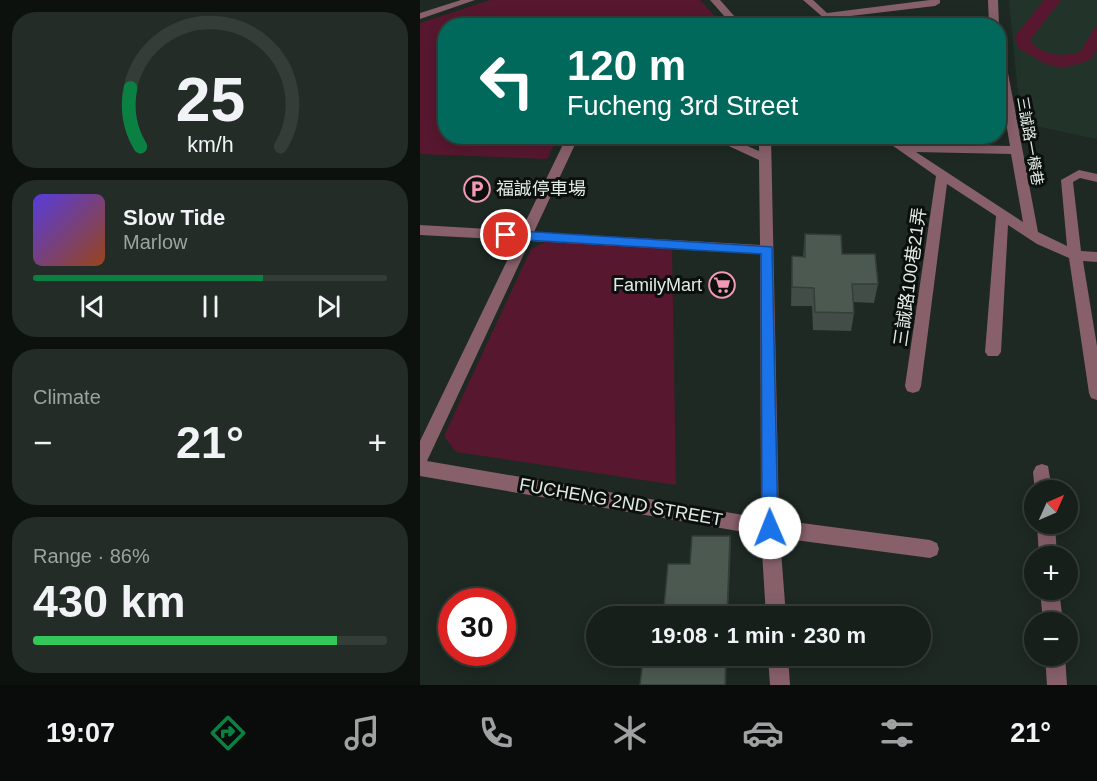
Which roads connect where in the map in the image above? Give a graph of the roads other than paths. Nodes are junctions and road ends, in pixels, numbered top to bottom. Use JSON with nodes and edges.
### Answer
{"nodes":[{"id":1,"x":470,"y":0,"type":"edge"},
{"id":2,"x":715,"y":0,"type":"edge"},
{"id":3,"x":808,"y":0,"type":"edge"},
{"id":4,"x":935,"y":0,"type":"edge"},
{"id":5,"x":993,"y":0,"type":"edge"},
{"id":6,"x":420,"y":16,"type":"edge"},
{"id":7,"x":732,"y":18,"type":"edge"},
{"id":8,"x":994,"y":18,"type":"edge"},
{"id":9,"x":1006,"y":92,"type":"edge"},
{"id":10,"x":569,"y":144,"type":"edge"},
{"id":11,"x":732,"y":144,"type":"edge"},
{"id":12,"x":765,"y":144,"type":"edge"},
{"id":13,"x":897,"y":144,"type":"edge"},
{"id":14,"x":960,"y":144,"type":"edge"},
{"id":15,"x":1016,"y":150,"type":"junction"},
{"id":16,"x":766,"y":158,"type":"junction"},
{"id":17,"x":942,"y":174,"type":"junction"},
{"id":18,"x":1097,"y":178,"type":"edge"},
{"id":19,"x":1002,"y":216,"type":"junction"},
{"id":20,"x":420,"y":230,"type":"edge"},
{"id":21,"x":1032,"y":235,"type":"junction"},
{"id":22,"x":527,"y":236,"type":"junction"},
{"id":23,"x":768,"y":250,"type":"junction"},
{"id":24,"x":1075,"y":255,"type":"junction"},
{"id":25,"x":1097,"y":257,"type":"edge"},
{"id":26,"x":993,"y":352,"type":"dead end"},
{"id":27,"x":1094,"y":368,"type":"edge"},
{"id":28,"x":913,"y":386,"type":"dead end"},
{"id":29,"x":1097,"y":393,"type":"edge"},
{"id":30,"x":420,"y":459,"type":"edge"},
{"id":31,"x":420,"y":468,"type":"edge"},
{"id":32,"x":1042,"y":472,"type":"dead end"},
{"id":33,"x":1042,"y":480,"type":"edge"},
{"id":34,"x":770,"y":528,"type":"junction"},
{"id":35,"x":930,"y":549,"type":"dead end"},
{"id":36,"x":775,"y":606,"type":"edge"},
{"id":37,"x":779,"y":666,"type":"edge"},
{"id":38,"x":1056,"y":666,"type":"edge"},
{"id":39,"x":780,"y":685,"type":"edge"},
{"id":40,"x":1057,"y":685,"type":"edge"}],
"edges":[{"from":1,"to":6,"type":"street"},
{"from":2,"to":7,"type":"street"},
{"from":3,"to":4,"type":"street"},
{"from":5,"to":8,"type":"street"},
{"from":9,"to":15,"type":"street","name":"三誠路一橫巷"},
{"from":10,"to":22,"type":"street"},
{"from":11,"to":16,"type":"street"},
{"from":12,"to":16,"type":"street"},
{"from":13,"to":17,"type":"street"},
{"from":14,"to":15,"type":"street"},
{"from":15,"to":21,"type":"street","name":"三誠路一橫巷"},
{"from":16,"to":23,"type":"street"},
{"from":17,"to":19,"type":"street"},
{"from":17,"to":28,"type":"street","name":"三誠路100巷21弄"},
{"from":18,"to":24,"type":"street"},
{"from":19,"to":21,"type":"street"},
{"from":19,"to":26,"type":"street"},
{"from":20,"to":22,"type":"street"},
{"from":21,"to":24,"type":"street"},
{"from":22,"to":23,"type":"street"},
{"from":22,"to":30,"type":"street"},
{"from":23,"to":34,"type":"street"},
{"from":24,"to":25,"type":"street"},
{"from":24,"to":27,"type":"street"},
{"from":27,"to":29,"type":"street"},
{"from":31,"to":34,"type":"street","name":"FUCHENG 2ND STREET"},
{"from":32,"to":33,"type":"street"},
{"from":34,"to":35,"type":"street","name":"FUCHENG 2ND STREET"},
{"from":34,"to":36,"type":"street"},
{"from":37,"to":39,"type":"street"},
{"from":38,"to":40,"type":"street"}]}
